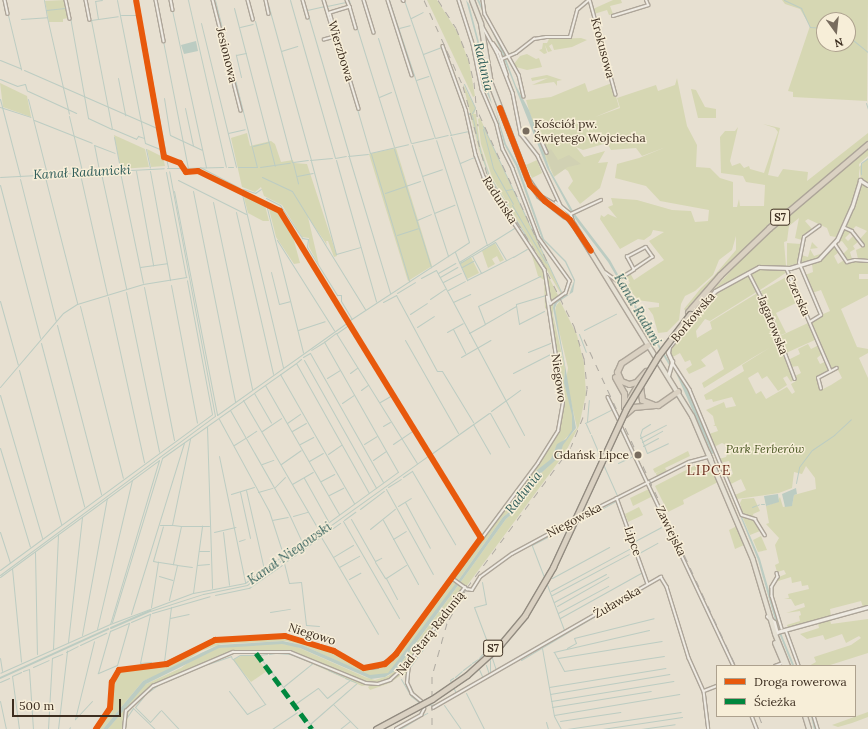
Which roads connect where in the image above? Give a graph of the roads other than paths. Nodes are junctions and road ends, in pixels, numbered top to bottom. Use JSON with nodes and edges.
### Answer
{"nodes":[{"id":1,"x":5,"y":0,"type":"edge"},
{"id":2,"x":66,"y":0,"type":"edge"},
{"id":3,"x":86,"y":0,"type":"edge"},
{"id":4,"x":156,"y":0,"type":"edge"},
{"id":5,"x":171,"y":0,"type":"edge"},
{"id":6,"x":213,"y":0,"type":"edge"},
{"id":7,"x":248,"y":0,"type":"edge"},
{"id":8,"x":266,"y":0,"type":"edge"},
{"id":9,"x":303,"y":0,"type":"edge"},
{"id":10,"x":324,"y":0,"type":"edge"},
{"id":11,"x":347,"y":0,"type":"edge"},
{"id":12,"x":364,"y":0,"type":"edge"},
{"id":13,"x":388,"y":0,"type":"edge"},
{"id":14,"x":460,"y":0,"type":"edge"},
{"id":15,"x":472,"y":0,"type":"edge"},
{"id":16,"x":483,"y":0,"type":"edge"},
{"id":17,"x":589,"y":0,"type":"edge"},
{"id":18,"x":646,"y":0,"type":"edge"},
{"id":19,"x":350,"y":7,"type":"junction"},
{"id":20,"x":173,"y":10,"type":"dead end"},
{"id":21,"x":8,"y":14,"type":"dead end"},
{"id":22,"x":270,"y":14,"type":"dead end"},
{"id":23,"x":613,"y":16,"type":"dead end"},
{"id":24,"x":308,"y":18,"type":"dead end"},
{"id":25,"x":70,"y":19,"type":"dead end"},
{"id":26,"x":253,"y":19,"type":"dead end"},
{"id":27,"x":90,"y":20,"type":"dead end"},
{"id":28,"x":356,"y":28,"type":"dead end"},
{"id":29,"x":481,"y":28,"type":"junction"},
{"id":30,"x":374,"y":33,"type":"dead end"},
{"id":31,"x":488,"y":36,"type":"junction"},
{"id":32,"x":483,"y":39,"type":"junction"},
{"id":33,"x":324,"y":40,"type":"dead end"},
{"id":34,"x":164,"y":41,"type":"dead end"},
{"id":35,"x":493,"y":43,"type":"junction"},
{"id":36,"x":443,"y":46,"type":"dead end"},
{"id":37,"x":483,"y":46,"type":"junction"},
{"id":38,"x":505,"y":58,"type":"junction"},
{"id":39,"x":412,"y":76,"type":"dead end"},
{"id":40,"x":506,"y":76,"type":"junction"},
{"id":41,"x":616,"y":95,"type":"dead end"},
{"id":42,"x":524,"y":96,"type":"dead end"},
{"id":43,"x":359,"y":109,"type":"dead end"},
{"id":44,"x":241,"y":111,"type":"dead end"},
{"id":45,"x":536,"y":128,"type":"dead end"},
{"id":46,"x":868,"y":144,"type":"edge"},
{"id":47,"x":868,"y":147,"type":"edge"},
{"id":48,"x":547,"y":153,"type":"dead end"},
{"id":49,"x":868,"y":185,"type":"edge"},
{"id":50,"x":556,"y":198,"type":"junction"},
{"id":51,"x":601,"y":200,"type":"dead end"},
{"id":52,"x":557,"y":205,"type":"junction"},
{"id":53,"x":571,"y":214,"type":"junction"},
{"id":54,"x":570,"y":220,"type":"junction"},
{"id":55,"x":574,"y":225,"type":"junction"},
{"id":56,"x":819,"y":226,"type":"dead end"},
{"id":57,"x":843,"y":227,"type":"junction"},
{"id":58,"x":834,"y":244,"type":"junction"},
{"id":59,"x":863,"y":245,"type":"dead end"},
{"id":60,"x":868,"y":261,"type":"edge"},
{"id":61,"x":800,"y":266,"type":"junction"},
{"id":62,"x":787,"y":268,"type":"junction"},
{"id":63,"x":634,"y":270,"type":"junction"},
{"id":64,"x":605,"y":272,"type":"junction"},
{"id":65,"x":749,"y":273,"type":"junction"},
{"id":66,"x":550,"y":304,"type":"junction"},
{"id":67,"x":689,"y":313,"type":"junction"},
{"id":68,"x":810,"y":322,"type":"junction"},
{"id":69,"x":647,"y":346,"type":"junction"},
{"id":70,"x":634,"y":353,"type":"junction"},
{"id":71,"x":671,"y":364,"type":"junction"},
{"id":72,"x":837,"y":368,"type":"dead end"},
{"id":73,"x":646,"y":371,"type":"junction"},
{"id":74,"x":831,"y":371,"type":"junction"},
{"id":75,"x":668,"y":376,"type":"junction"},
{"id":76,"x":796,"y":379,"type":"dead end"},
{"id":77,"x":640,"y":385,"type":"junction"},
{"id":78,"x":821,"y":389,"type":"dead end"},
{"id":79,"x":677,"y":392,"type":"junction"},
{"id":80,"x":608,"y":397,"type":"dead end"},
{"id":81,"x":669,"y":397,"type":"junction"},
{"id":82,"x":624,"y":407,"type":"junction"},
{"id":83,"x":620,"y":420,"type":"junction"},
{"id":84,"x":712,"y":454,"type":"junction"},
{"id":85,"x":647,"y":483,"type":"junction"},
{"id":86,"x":617,"y":498,"type":"junction"},
{"id":87,"x":765,"y":535,"type":"dead end"},
{"id":88,"x":777,"y":573,"type":"dead end"},
{"id":89,"x":452,"y":578,"type":"junction"},
{"id":90,"x":648,"y":584,"type":"junction"},
{"id":91,"x":464,"y":587,"type":"junction"},
{"id":92,"x":868,"y":607,"type":"edge"},
{"id":93,"x":769,"y":618,"type":"junction"},
{"id":94,"x":784,"y":630,"type":"junction"},
{"id":95,"x":777,"y":632,"type":"junction"},
{"id":96,"x":779,"y":648,"type":"junction"},
{"id":97,"x":409,"y":663,"type":"junction"},
{"id":98,"x":786,"y":664,"type":"edge"},
{"id":99,"x":734,"y":665,"type":"edge"},
{"id":100,"x":799,"y":665,"type":"edge"},
{"id":101,"x":716,"y":686,"type":"edge"},
{"id":102,"x":704,"y":691,"type":"junction"},
{"id":103,"x":433,"y":708,"type":"dead end"},
{"id":104,"x":752,"y":717,"type":"edge"},
{"id":105,"x":805,"y":717,"type":"edge"},
{"id":106,"x":814,"y":717,"type":"edge"},
{"id":107,"x":96,"y":729,"type":"edge"},
{"id":108,"x":124,"y":729,"type":"edge"},
{"id":109,"x":371,"y":729,"type":"edge"},
{"id":110,"x":376,"y":729,"type":"edge"},
{"id":111,"x":396,"y":729,"type":"edge"},
{"id":112,"x":709,"y":729,"type":"edge"},
{"id":113,"x":757,"y":729,"type":"edge"},
{"id":114,"x":809,"y":729,"type":"edge"},
{"id":115,"x":818,"y":729,"type":"edge"}],
"edges":[{"from":1,"to":21,"type":"street"},
{"from":2,"to":25,"type":"street"},
{"from":3,"to":27,"type":"street"},
{"from":4,"to":34,"type":"street"},
{"from":5,"to":20,"type":"street"},
{"from":6,"to":44,"type":"street","name":"Jesionowa"},
{"from":7,"to":26,"type":"street"},
{"from":8,"to":22,"type":"street"},
{"from":9,"to":24,"type":"street"},
{"from":10,"to":33,"type":"street"},
{"from":11,"to":19,"type":"street","name":"Wierzbowa"},
{"from":12,"to":30,"type":"street"},
{"from":13,"to":39,"type":"street"},
{"from":14,"to":66,"type":"street"},
{"from":15,"to":29,"type":"main road"},
{"from":16,"to":38,"type":"street"},
{"from":17,"to":38,"type":"street"},
{"from":17,"to":41,"type":"street","name":"Krokusowa"},
{"from":18,"to":23,"type":"street"},
{"from":19,"to":28,"type":"street","name":"Wierzbowa"},
{"from":19,"to":43,"type":"street","name":"Wierzbowa"},
{"from":29,"to":31,"type":"street"},
{"from":29,"to":31,"type":"street"},
{"from":29,"to":32,"type":"main road"},
{"from":29,"to":37,"type":"main road"},
{"from":31,"to":32,"type":"street"},
{"from":31,"to":35,"type":"street"},
{"from":32,"to":37,"type":"main road"},
{"from":35,"to":38,"type":"street"},
{"from":35,"to":40,"type":"street"},
{"from":36,"to":66,"type":"street","name":"Raduńska"},
{"from":37,"to":52,"type":"main road"},
{"from":38,"to":40,"type":"street"},
{"from":38,"to":42,"type":"street"},
{"from":40,"to":50,"type":"street"},
{"from":45,"to":48,"type":"street"},
{"from":46,"to":67,"type":"highway","number":"S7"},
{"from":47,"to":67,"type":"highway","number":"S7"},
{"from":49,"to":57,"type":"street","name":"Borkowska"},
{"from":50,"to":52,"type":"street"},
{"from":50,"to":52,"type":"street"},
{"from":51,"to":53,"type":"street"},
{"from":52,"to":53,"type":"street"},
{"from":52,"to":54,"type":"main road"},
{"from":52,"to":54,"type":"main road"},
{"from":53,"to":55,"type":"street"},
{"from":54,"to":55,"type":"main road"},
{"from":55,"to":64,"type":"main road"},
{"from":56,"to":61,"type":"street"},
{"from":57,"to":58,"type":"street","name":"Borkowska"},
{"from":57,"to":59,"type":"street"},
{"from":58,"to":60,"type":"street"},
{"from":58,"to":61,"type":"street","name":"Borkowska"},
{"from":61,"to":62,"type":"street","name":"Borkowska"},
{"from":61,"to":68,"type":"street"},
{"from":62,"to":65,"type":"street","name":"Borkowska"},
{"from":62,"to":68,"type":"street","name":"Czerska"},
{"from":63,"to":63,"type":"street"},
{"from":63,"to":64,"type":"street"},
{"from":64,"to":69,"type":"main road"},
{"from":65,"to":71,"type":"street","name":"Borkowska"},
{"from":65,"to":76,"type":"street","name":"Jagatowska"},
{"from":66,"to":89,"type":"street","name":"Niegowo"},
{"from":67,"to":73,"type":"highway","number":"S7","bridge":true},
{"from":67,"to":77,"type":"highway","number":"S7","bridge":true},
{"from":68,"to":74,"type":"street"},
{"from":69,"to":70,"type":"highway"},
{"from":69,"to":75,"type":"main road"},
{"from":69,"to":79,"type":"main road"},
{"from":70,"to":73,"type":"highway"},
{"from":70,"to":82,"type":"highway"},
{"from":71,"to":75,"type":"street"},
{"from":71,"to":84,"type":"street"},
{"from":72,"to":74,"type":"street"},
{"from":73,"to":82,"type":"highway","number":"S7","bridge":true},
{"from":74,"to":78,"type":"street"},
{"from":75,"to":79,"type":"main road"},
{"from":77,"to":81,"type":"highway"},
{"from":77,"to":83,"type":"highway","number":"S7","bridge":true},
{"from":79,"to":81,"type":"highway"},
{"from":79,"to":84,"type":"main road"},
{"from":80,"to":85,"type":"street","name":"Zawiejska"},
{"from":81,"to":83,"type":"highway","bridge":true},
{"from":82,"to":109,"type":"highway","number":"S7","bridge":true},
{"from":83,"to":110,"type":"highway","number":"S7","bridge":true},
{"from":84,"to":85,"type":"street","name":"Niegowska"},
{"from":84,"to":87,"type":"street"},
{"from":84,"to":93,"type":"main road"},
{"from":85,"to":86,"type":"street","name":"Niegowska"},
{"from":85,"to":99,"type":"street","name":"Zawiejska"},
{"from":86,"to":90,"type":"street","name":"Lipce"},
{"from":86,"to":91,"type":"street","name":"Niegowska"},
{"from":88,"to":94,"type":"street"},
{"from":89,"to":91,"type":"street"},
{"from":89,"to":107,"type":"street","name":"Niegowo"},
{"from":90,"to":102,"type":"street","name":"Żuławska"},
{"from":90,"to":103,"type":"street","name":"Żuławska"},
{"from":91,"to":97,"type":"street","name":"Nad Starą Radunią"},
{"from":92,"to":94,"type":"main road"},
{"from":93,"to":95,"type":"main road"},
{"from":93,"to":96,"type":"main road"},
{"from":94,"to":95,"type":"main road"},
{"from":94,"to":100,"type":"street"},
{"from":95,"to":96,"type":"main road"},
{"from":96,"to":98,"type":"main road"},
{"from":97,"to":108,"type":"street","name":"Nad Starą Radunią"},
{"from":97,"to":111,"type":"street"},
{"from":101,"to":102,"type":"street"},
{"from":102,"to":112,"type":"street","name":"Żuławska"},
{"from":104,"to":113,"type":"street"},
{"from":105,"to":114,"type":"main road"},
{"from":106,"to":115,"type":"street"}]}
